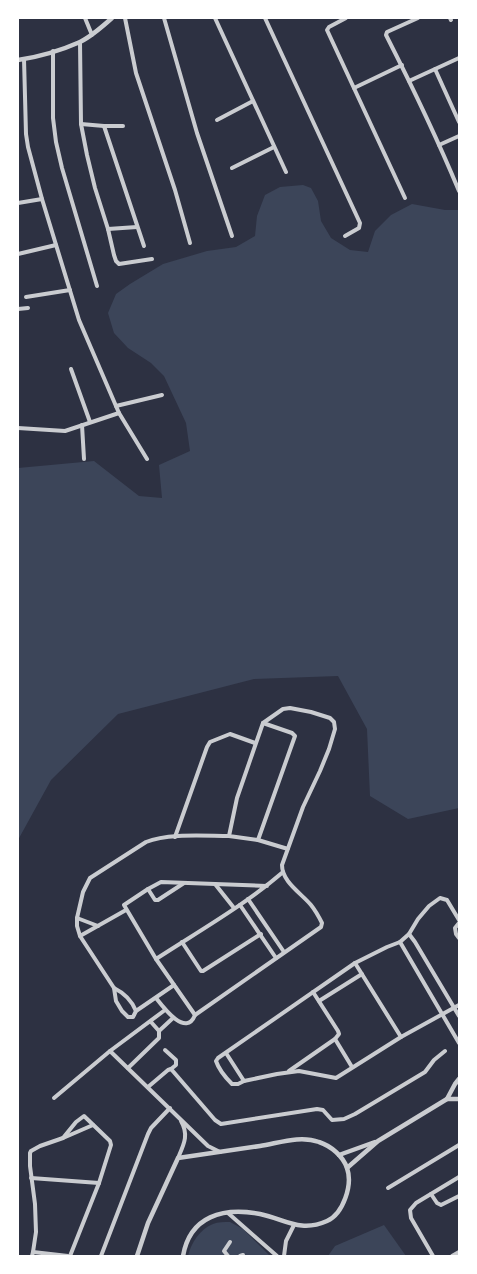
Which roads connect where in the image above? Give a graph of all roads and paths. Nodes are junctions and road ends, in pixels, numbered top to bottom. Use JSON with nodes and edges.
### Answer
{"nodes":[{"id":1,"x":85,"y":18,"type":"edge"},
{"id":2,"x":112,"y":18,"type":"edge"},
{"id":3,"x":125,"y":18,"type":"edge"},
{"id":4,"x":164,"y":18,"type":"edge"},
{"id":5,"x":214,"y":18,"type":"edge"},
{"id":6,"x":265,"y":18,"type":"edge"},
{"id":7,"x":346,"y":18,"type":"edge"},
{"id":8,"x":418,"y":18,"type":"edge"},
{"id":9,"x":92,"y":35,"type":"junction"},
{"id":10,"x":80,"y":42,"type":"junction"},
{"id":11,"x":53,"y":51,"type":"junction"},
{"id":12,"x":459,"y":58,"type":"edge"},
{"id":13,"x":24,"y":59,"type":"junction"},
{"id":14,"x":18,"y":60,"type":"edge"},
{"id":15,"x":402,"y":65,"type":"junction"},
{"id":16,"x":435,"y":69,"type":"junction"},
{"id":17,"x":409,"y":81,"type":"junction"},
{"id":18,"x":354,"y":88,"type":"junction"},
{"id":19,"x":253,"y":101,"type":"junction"},
{"id":20,"x":217,"y":120,"type":"dead end"},
{"id":21,"x":459,"y":122,"type":"edge"},
{"id":22,"x":81,"y":124,"type":"junction"},
{"id":23,"x":104,"y":126,"type":"junction"},
{"id":24,"x":123,"y":126,"type":"dead end"},
{"id":25,"x":459,"y":136,"type":"edge"},
{"id":26,"x":439,"y":145,"type":"junction"},
{"id":27,"x":274,"y":146,"type":"junction"},
{"id":28,"x":232,"y":168,"type":"dead end"},
{"id":29,"x":286,"y":172,"type":"dead end"},
{"id":30,"x":459,"y":191,"type":"edge"},
{"id":31,"x":405,"y":198,"type":"dead end"},
{"id":32,"x":42,"y":199,"type":"junction"},
{"id":33,"x":18,"y":203,"type":"edge"},
{"id":34,"x":137,"y":227,"type":"junction"},
{"id":35,"x":108,"y":229,"type":"junction"},
{"id":36,"x":232,"y":236,"type":"dead end"},
{"id":37,"x":345,"y":236,"type":"dead end"},
{"id":38,"x":190,"y":243,"type":"dead end"},
{"id":39,"x":56,"y":246,"type":"junction"},
{"id":40,"x":144,"y":246,"type":"dead end"},
{"id":41,"x":18,"y":254,"type":"edge"},
{"id":42,"x":152,"y":259,"type":"dead end"},
{"id":43,"x":97,"y":286,"type":"dead end"},
{"id":44,"x":70,"y":290,"type":"junction"},
{"id":45,"x":26,"y":297,"type":"dead end"},
{"id":46,"x":28,"y":308,"type":"dead end"},
{"id":47,"x":18,"y":309,"type":"edge"},
{"id":48,"x":71,"y":369,"type":"dead end"},
{"id":49,"x":162,"y":395,"type":"dead end"},
{"id":50,"x":116,"y":406,"type":"junction"},
{"id":51,"x":119,"y":413,"type":"junction"},
{"id":52,"x":90,"y":422,"type":"junction"},
{"id":53,"x":82,"y":425,"type":"junction"},
{"id":54,"x":18,"y":428,"type":"edge"},
{"id":55,"x":84,"y":459,"type":"dead end"},
{"id":56,"x":147,"y":459,"type":"dead end"},
{"id":57,"x":263,"y":723,"type":"junction"},
{"id":58,"x":255,"y":743,"type":"junction"},
{"id":59,"x":229,"y":836,"type":"junction"},
{"id":60,"x":175,"y":837,"type":"junction"},
{"id":61,"x":258,"y":840,"type":"junction"},
{"id":62,"x":288,"y":849,"type":"junction"},
{"id":63,"x":283,"y":872,"type":"junction"},
{"id":64,"x":185,"y":882,"type":"junction"},
{"id":65,"x":215,"y":884,"type":"junction"},
{"id":66,"x":267,"y":886,"type":"junction"},
{"id":67,"x":148,"y":889,"type":"junction"},
{"id":68,"x":248,"y":900,"type":"junction"},
{"id":69,"x":240,"y":905,"type":"junction"},
{"id":70,"x":234,"y":908,"type":"junction"},
{"id":71,"x":126,"y":910,"type":"junction"},
{"id":72,"x":77,"y":918,"type":"junction"},
{"id":73,"x":459,"y":920,"type":"edge"},
{"id":74,"x":459,"y":923,"type":"edge"},
{"id":75,"x":98,"y":926,"type":"junction"},
{"id":76,"x":261,"y":934,"type":"junction"},
{"id":77,"x":409,"y":934,"type":"junction"},
{"id":78,"x":80,"y":936,"type":"junction"},
{"id":79,"x":459,"y":938,"type":"edge"},
{"id":80,"x":182,"y":942,"type":"junction"},
{"id":81,"x":400,"y":942,"type":"junction"},
{"id":82,"x":284,"y":952,"type":"junction"},
{"id":83,"x":276,"y":958,"type":"junction"},
{"id":84,"x":156,"y":959,"type":"junction"},
{"id":85,"x":355,"y":963,"type":"junction"},
{"id":86,"x":362,"y":974,"type":"junction"},
{"id":87,"x":174,"y":985,"type":"junction"},
{"id":88,"x":114,"y":988,"type":"junction"},
{"id":89,"x":313,"y":992,"type":"junction"},
{"id":90,"x":156,"y":998,"type":"junction"},
{"id":91,"x":319,"y":1001,"type":"junction"},
{"id":92,"x":459,"y":1005,"type":"edge"},
{"id":93,"x":454,"y":1008,"type":"junction"},
{"id":94,"x":166,"y":1010,"type":"junction"},
{"id":95,"x":136,"y":1011,"type":"junction"},
{"id":96,"x":195,"y":1015,"type":"junction"},
{"id":97,"x":442,"y":1015,"type":"junction"},
{"id":98,"x":459,"y":1016,"type":"edge"},
{"id":99,"x":173,"y":1018,"type":"junction"},
{"id":100,"x":151,"y":1022,"type":"junction"},
{"id":101,"x":159,"y":1031,"type":"junction"},
{"id":102,"x":401,"y":1037,"type":"junction"},
{"id":103,"x":335,"y":1039,"type":"junction"},
{"id":104,"x":459,"y":1043,"type":"edge"},
{"id":105,"x":165,"y":1050,"type":"dead end"},
{"id":106,"x":110,"y":1051,"type":"junction"},
{"id":107,"x":445,"y":1051,"type":"dead end"},
{"id":108,"x":226,"y":1053,"type":"junction"},
{"id":109,"x":352,"y":1067,"type":"junction"},
{"id":110,"x":128,"y":1068,"type":"junction"},
{"id":111,"x":171,"y":1069,"type":"junction"},
{"id":112,"x":287,"y":1072,"type":"junction"},
{"id":113,"x":459,"y":1079,"type":"edge"},
{"id":114,"x":244,"y":1081,"type":"junction"},
{"id":115,"x":148,"y":1087,"type":"junction"},
{"id":116,"x":54,"y":1098,"type":"dead end"},
{"id":117,"x":447,"y":1099,"type":"junction"},
{"id":118,"x":459,"y":1099,"type":"edge"},
{"id":119,"x":170,"y":1108,"type":"junction"},
{"id":120,"x":178,"y":1116,"type":"junction"},
{"id":121,"x":93,"y":1125,"type":"junction"},
{"id":122,"x":63,"y":1138,"type":"junction"},
{"id":123,"x":378,"y":1141,"type":"junction"},
{"id":124,"x":459,"y":1145,"type":"edge"},
{"id":125,"x":220,"y":1152,"type":"junction"},
{"id":126,"x":339,"y":1155,"type":"junction"},
{"id":127,"x":178,"y":1158,"type":"junction"},
{"id":128,"x":347,"y":1168,"type":"junction"},
{"id":129,"x":459,"y":1177,"type":"edge"},
{"id":130,"x":31,"y":1178,"type":"junction"},
{"id":131,"x":98,"y":1183,"type":"junction"},
{"id":132,"x":388,"y":1188,"type":"dead end"},
{"id":133,"x":430,"y":1194,"type":"junction"},
{"id":134,"x":459,"y":1196,"type":"edge"},
{"id":135,"x":228,"y":1213,"type":"junction"},
{"id":136,"x":294,"y":1225,"type":"junction"},
{"id":137,"x":230,"y":1242,"type":"dead end"},
{"id":138,"x":459,"y":1252,"type":"edge"},
{"id":139,"x":33,"y":1254,"type":"edge"},
{"id":140,"x":69,"y":1256,"type":"edge"},
{"id":141,"x":101,"y":1256,"type":"edge"},
{"id":142,"x":137,"y":1256,"type":"edge"},
{"id":143,"x":183,"y":1256,"type":"edge"},
{"id":144,"x":228,"y":1256,"type":"edge"},
{"id":145,"x":277,"y":1256,"type":"edge"},
{"id":146,"x":284,"y":1256,"type":"edge"},
{"id":147,"x":433,"y":1256,"type":"edge"},
{"id":148,"x":452,"y":1256,"type":"edge"}],
"edges":[{"from":1,"to":9,"type":"street"},
{"from":2,"to":9,"type":"street"},
{"from":3,"to":38,"type":"street"},
{"from":4,"to":36,"type":"street"},
{"from":5,"to":19,"type":"street"},
{"from":6,"to":37,"type":"street"},
{"from":7,"to":18,"type":"street"},
{"from":8,"to":15,"type":"street"},
{"from":9,"to":10,"type":"street"},
{"from":10,"to":11,"type":"street"},
{"from":10,"to":22,"type":"street"},
{"from":11,"to":13,"type":"street"},
{"from":11,"to":43,"type":"street"},
{"from":12,"to":16,"type":"street"},
{"from":13,"to":14,"type":"street"},
{"from":13,"to":32,"type":"street"},
{"from":15,"to":17,"type":"street"},
{"from":15,"to":18,"type":"street"},
{"from":16,"to":17,"type":"street"},
{"from":16,"to":21,"type":"street"},
{"from":17,"to":26,"type":"street"},
{"from":18,"to":31,"type":"street"},
{"from":19,"to":20,"type":"street"},
{"from":19,"to":27,"type":"street"},
{"from":22,"to":23,"type":"street"},
{"from":22,"to":35,"type":"street"},
{"from":23,"to":24,"type":"street"},
{"from":23,"to":34,"type":"street"},
{"from":25,"to":26,"type":"street"},
{"from":26,"to":30,"type":"street"},
{"from":27,"to":28,"type":"street"},
{"from":27,"to":29,"type":"street"},
{"from":32,"to":33,"type":"street"},
{"from":32,"to":39,"type":"street"},
{"from":34,"to":35,"type":"street"},
{"from":34,"to":40,"type":"street"},
{"from":35,"to":42,"type":"street"},
{"from":39,"to":41,"type":"street"},
{"from":39,"to":44,"type":"street"},
{"from":44,"to":45,"type":"street"},
{"from":44,"to":50,"type":"street"},
{"from":46,"to":47,"type":"street"},
{"from":48,"to":52,"type":"street"},
{"from":49,"to":50,"type":"street"},
{"from":50,"to":51,"type":"street"},
{"from":51,"to":52,"type":"street"},
{"from":51,"to":56,"type":"street"},
{"from":52,"to":53,"type":"street"},
{"from":53,"to":54,"type":"street"},
{"from":53,"to":55,"type":"street"},
{"from":57,"to":58,"type":"street"},
{"from":57,"to":61,"type":"street"},
{"from":57,"to":62,"type":"street"},
{"from":58,"to":59,"type":"street"},
{"from":58,"to":60,"type":"street"},
{"from":59,"to":60,"type":"street"},
{"from":59,"to":61,"type":"street"},
{"from":60,"to":72,"type":"street"},
{"from":61,"to":62,"type":"street"},
{"from":62,"to":63,"type":"street"},
{"from":63,"to":66,"type":"street"},
{"from":63,"to":82,"type":"street"},
{"from":64,"to":65,"type":"street"},
{"from":64,"to":67,"type":"street"},
{"from":64,"to":67,"type":"street"},
{"from":65,"to":66,"type":"street"},
{"from":65,"to":70,"type":"street"},
{"from":66,"to":68,"type":"street"},
{"from":67,"to":71,"type":"street"},
{"from":68,"to":69,"type":"street"},
{"from":68,"to":82,"type":"street"},
{"from":69,"to":70,"type":"street"},
{"from":69,"to":76,"type":"street"},
{"from":70,"to":80,"type":"street"},
{"from":71,"to":75,"type":"street"},
{"from":71,"to":84,"type":"street"},
{"from":72,"to":75,"type":"street"},
{"from":72,"to":78,"type":"street"},
{"from":73,"to":77,"type":"street"},
{"from":74,"to":79,"type":"street"},
{"from":75,"to":78,"type":"street"},
{"from":76,"to":80,"type":"street"},
{"from":76,"to":83,"type":"street"},
{"from":77,"to":81,"type":"street"},
{"from":77,"to":93,"type":"street"},
{"from":78,"to":88,"type":"street"},
{"from":80,"to":84,"type":"street"},
{"from":81,"to":85,"type":"street"},
{"from":81,"to":97,"type":"street"},
{"from":82,"to":83,"type":"street"},
{"from":83,"to":96,"type":"street"},
{"from":84,"to":87,"type":"street"},
{"from":85,"to":86,"type":"street"},
{"from":85,"to":89,"type":"street"},
{"from":86,"to":91,"type":"street"},
{"from":86,"to":102,"type":"street"},
{"from":87,"to":90,"type":"street"},
{"from":87,"to":96,"type":"street"},
{"from":88,"to":95,"type":"street"},
{"from":88,"to":95,"type":"street"},
{"from":89,"to":91,"type":"street"},
{"from":89,"to":108,"type":"street"},
{"from":90,"to":94,"type":"street"},
{"from":90,"to":95,"type":"street"},
{"from":91,"to":103,"type":"street"},
{"from":92,"to":93,"type":"street"},
{"from":93,"to":97,"type":"street"},
{"from":93,"to":98,"type":"street"},
{"from":94,"to":99,"type":"street"},
{"from":94,"to":100,"type":"street"},
{"from":96,"to":99,"type":"street"},
{"from":97,"to":102,"type":"street"},
{"from":97,"to":104,"type":"street"},
{"from":99,"to":101,"type":"street"},
{"from":100,"to":101,"type":"street"},
{"from":100,"to":106,"type":"street"},
{"from":101,"to":110,"type":"street"},
{"from":102,"to":109,"type":"street"},
{"from":103,"to":109,"type":"street"},
{"from":103,"to":112,"type":"street"},
{"from":105,"to":111,"type":"street"},
{"from":106,"to":110,"type":"street"},
{"from":106,"to":116,"type":"street"},
{"from":107,"to":111,"type":"street"},
{"from":108,"to":114,"type":"street"},
{"from":108,"to":114,"type":"street"},
{"from":109,"to":112,"type":"street"},
{"from":110,"to":115,"type":"street"},
{"from":111,"to":115,"type":"street"},
{"from":112,"to":114,"type":"street"},
{"from":113,"to":117,"type":"street"},
{"from":115,"to":119,"type":"street"},
{"from":117,"to":118,"type":"street"},
{"from":117,"to":123,"type":"street"},
{"from":119,"to":120,"type":"street"},
{"from":119,"to":141,"type":"street"},
{"from":120,"to":125,"type":"street"},
{"from":120,"to":127,"type":"street"},
{"from":121,"to":122,"type":"street"},
{"from":121,"to":122,"type":"street"},
{"from":121,"to":131,"type":"street"},
{"from":122,"to":130,"type":"street"},
{"from":123,"to":126,"type":"street"},
{"from":123,"to":128,"type":"street"},
{"from":124,"to":132,"type":"street"},
{"from":125,"to":126,"type":"street"},
{"from":125,"to":127,"type":"street"},
{"from":126,"to":128,"type":"street"},
{"from":127,"to":142,"type":"street"},
{"from":128,"to":136,"type":"street"},
{"from":129,"to":133,"type":"street"},
{"from":130,"to":131,"type":"street"},
{"from":130,"to":139,"type":"street"},
{"from":131,"to":140,"type":"street"},
{"from":133,"to":134,"type":"street"},
{"from":133,"to":147,"type":"street"},
{"from":135,"to":136,"type":"street"},
{"from":135,"to":143,"type":"street"},
{"from":135,"to":145,"type":"street"},
{"from":136,"to":146,"type":"street"},
{"from":137,"to":144,"type":"street"},
{"from":138,"to":148,"type":"street"},
{"from":139,"to":140,"type":"street"}]}
